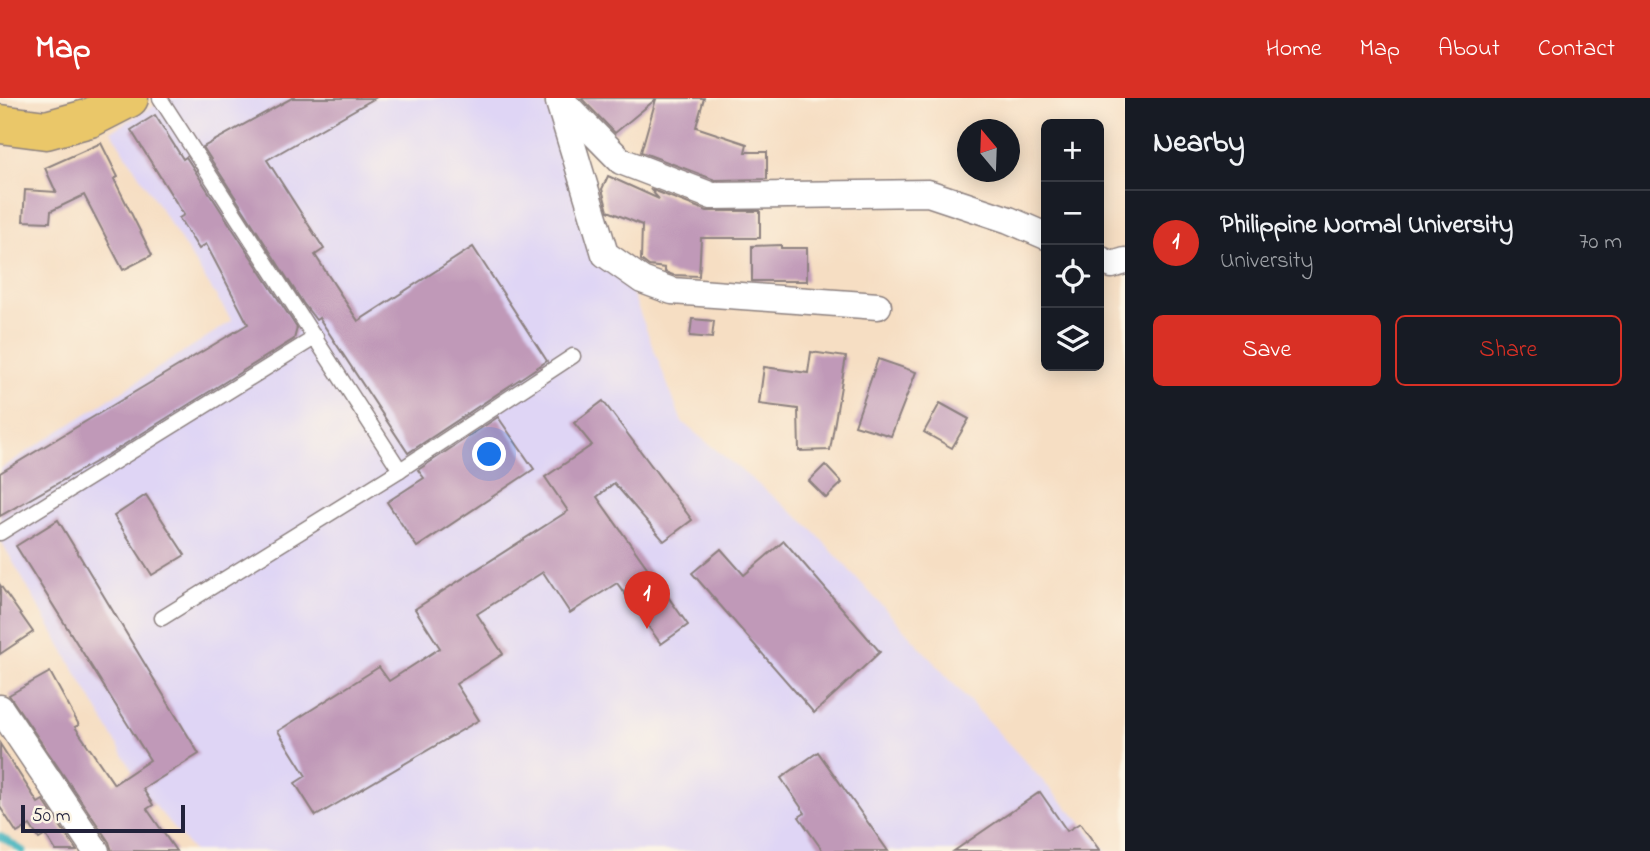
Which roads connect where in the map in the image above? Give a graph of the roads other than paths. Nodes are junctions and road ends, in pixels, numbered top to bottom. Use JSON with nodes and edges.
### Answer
{"nodes":[{"id":1,"x":129,"y":98,"type":"edge"},
{"id":2,"x":160,"y":98,"type":"edge"},
{"id":3,"x":558,"y":98,"type":"edge"},
{"id":4,"x":0,"y":124,"type":"edge"},
{"id":5,"x":1041,"y":234,"type":"edge"},
{"id":6,"x":1104,"y":261,"type":"edge"},
{"id":7,"x":1125,"y":261,"type":"edge"},
{"id":8,"x":878,"y":306,"type":"dead end"},
{"id":9,"x":316,"y":337,"type":"junction"},
{"id":10,"x":573,"y":356,"type":"dead end"},
{"id":11,"x":400,"y":470,"type":"junction"},
{"id":12,"x":0,"y":533,"type":"edge"},
{"id":13,"x":162,"y":618,"type":"dead end"},
{"id":14,"x":0,"y":708,"type":"edge"},
{"id":15,"x":96,"y":851,"type":"edge"}],
"edges":[{"from":1,"to":4,"type":"main road"},
{"from":2,"to":9,"type":"lane"},
{"from":3,"to":5,"type":"street"},
{"from":3,"to":8,"type":"street"},
{"from":6,"to":7,"type":"street"},
{"from":9,"to":11,"type":"lane"},
{"from":9,"to":12,"type":"lane"},
{"from":10,"to":11,"type":"lane"},
{"from":11,"to":13,"type":"lane"},
{"from":14,"to":15,"type":"street"}]}
